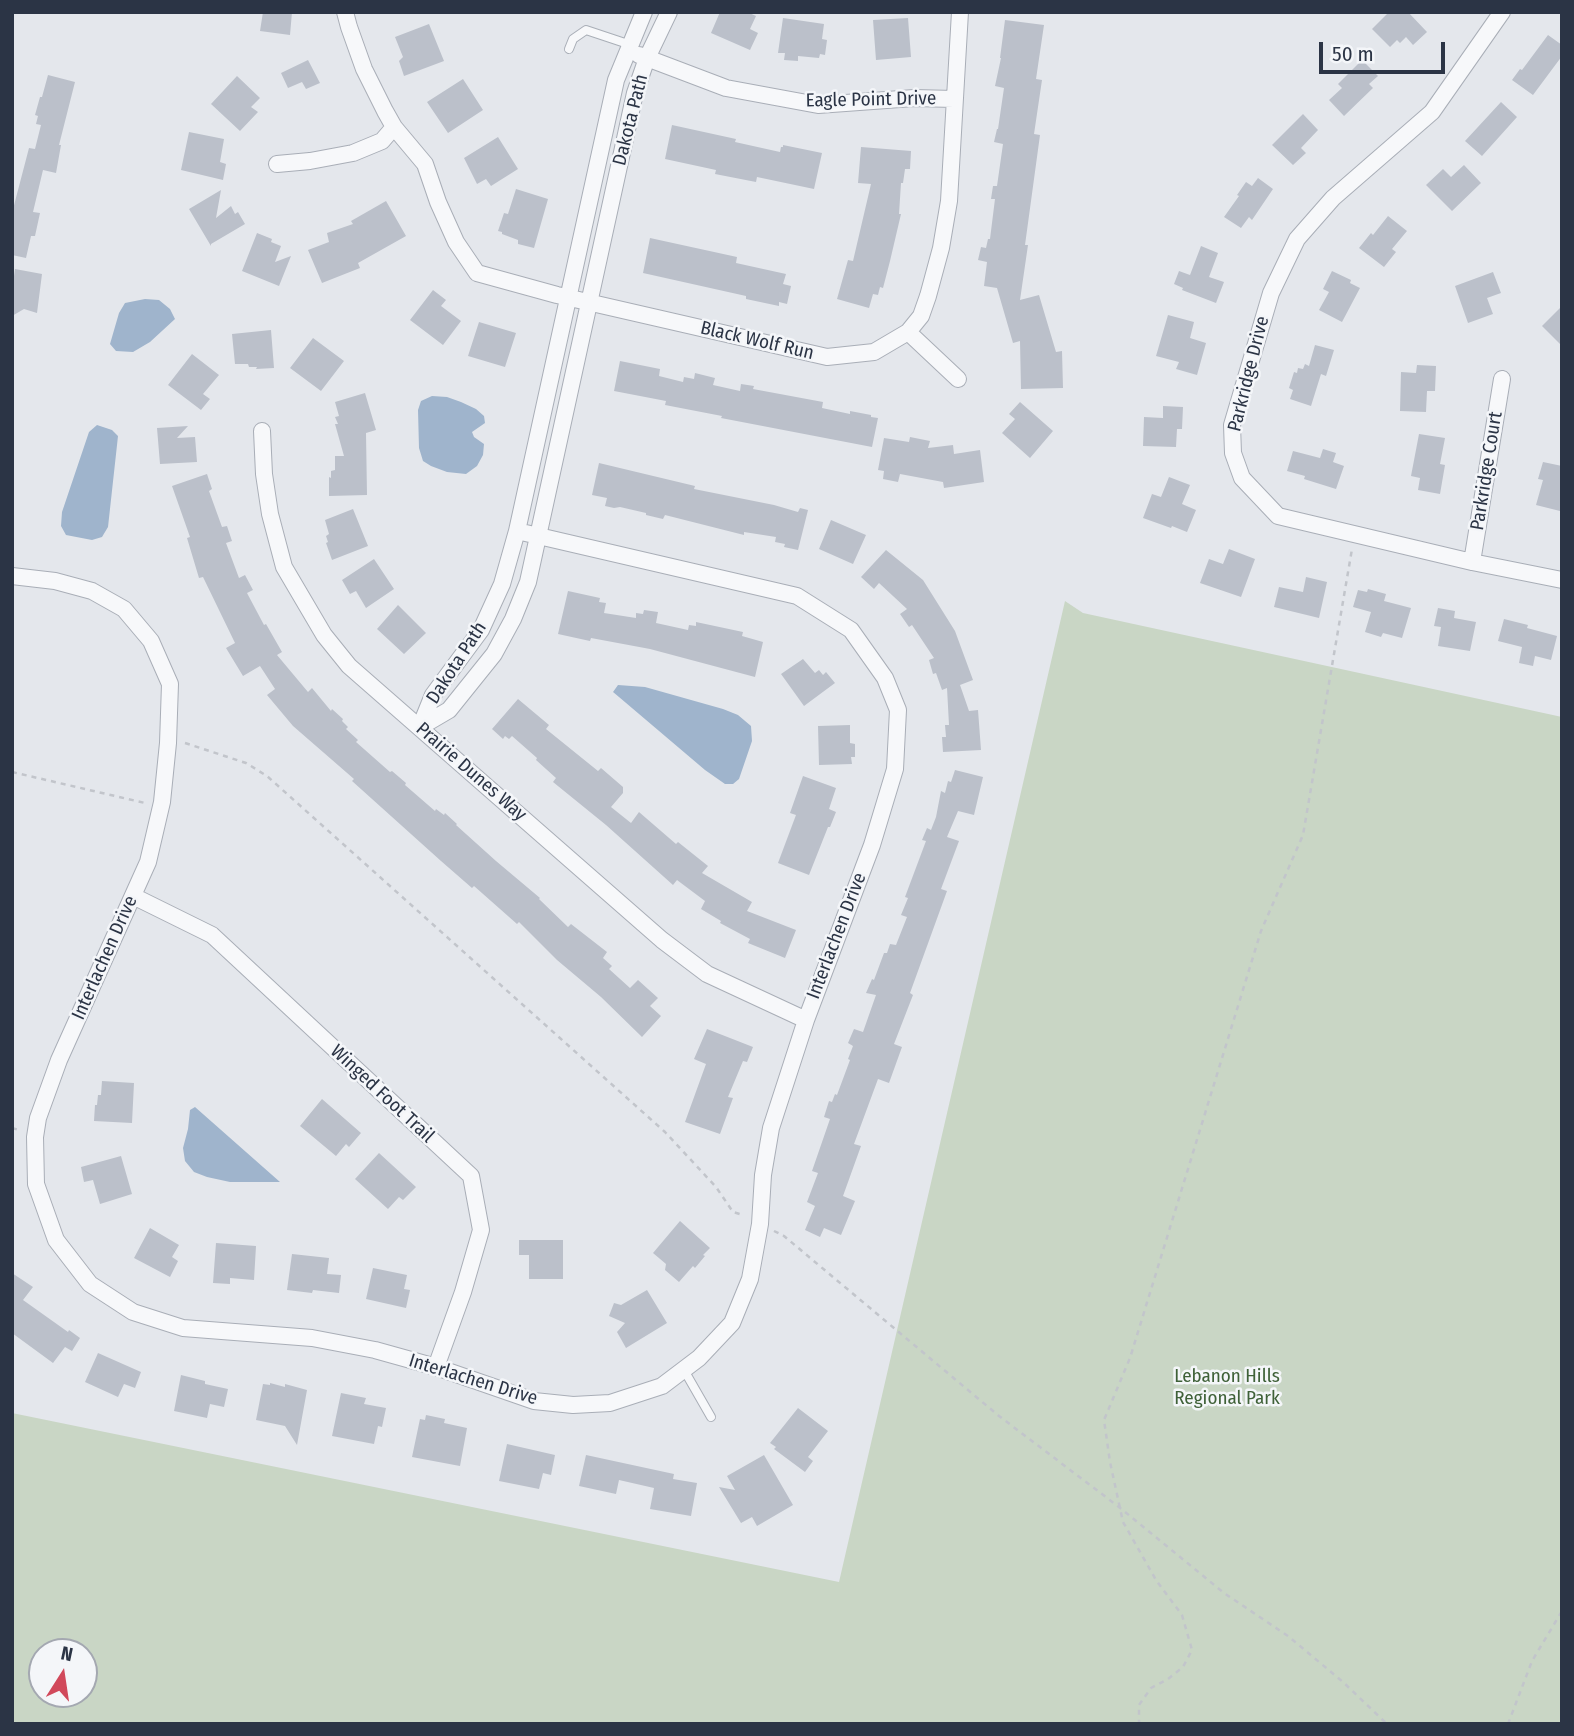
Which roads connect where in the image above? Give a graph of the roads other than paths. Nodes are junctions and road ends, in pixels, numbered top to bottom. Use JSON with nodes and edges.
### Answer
{"nodes":[{"id":1,"x":345,"y":12,"type":"edge"},
{"id":2,"x":644,"y":12,"type":"edge"},
{"id":3,"x":669,"y":12,"type":"edge"},
{"id":4,"x":960,"y":12,"type":"edge"},
{"id":5,"x":1502,"y":12,"type":"edge"},
{"id":6,"x":629,"y":48,"type":"junction"},
{"id":7,"x":569,"y":49,"type":"dead end"},
{"id":8,"x":647,"y":58,"type":"junction"},
{"id":9,"x":954,"y":99,"type":"junction"},
{"id":10,"x":394,"y":127,"type":"junction"},
{"id":11,"x":277,"y":164,"type":"dead end"},
{"id":12,"x":568,"y":298,"type":"junction"},
{"id":13,"x":590,"y":302,"type":"junction"},
{"id":14,"x":908,"y":332,"type":"junction"},
{"id":15,"x":958,"y":379,"type":"dead end"},
{"id":16,"x":1502,"y":379,"type":"dead end"},
{"id":17,"x":262,"y":431,"type":"dead end"},
{"id":18,"x":517,"y":531,"type":"junction"},
{"id":19,"x":539,"y":536,"type":"junction"},
{"id":20,"x":1472,"y":562,"type":"junction"},
{"id":21,"x":12,"y":576,"type":"edge"},
{"id":22,"x":1562,"y":580,"type":"edge"},
{"id":23,"x":420,"y":727,"type":"junction"},
{"id":24,"x":134,"y":896,"type":"junction"},
{"id":25,"x":806,"y":1020,"type":"junction"},
{"id":26,"x":436,"y":1367,"type":"junction"},
{"id":27,"x":684,"y":1370,"type":"junction"},
{"id":28,"x":711,"y":1418,"type":"dead end"}],
"edges":[{"from":1,"to":10,"type":"street","name":"Black Wolf Run"},
{"from":2,"to":6,"type":"street","name":"Dakota Path"},
{"from":3,"to":8,"type":"street","name":"Dakota Path"},
{"from":4,"to":9,"type":"street","name":"Black Wolf Run"},
{"from":5,"to":20,"type":"street","name":"Parkridge Drive"},
{"from":6,"to":7,"type":"lane"},
{"from":6,"to":8,"type":"street","name":"Eagle Point Drive"},
{"from":6,"to":12,"type":"street","name":"Dakota Path"},
{"from":8,"to":9,"type":"street","name":"Eagle Point Drive"},
{"from":8,"to":13,"type":"street","name":"Dakota Path"},
{"from":9,"to":14,"type":"street","name":"Black Wolf Run"},
{"from":10,"to":11,"type":"street"},
{"from":10,"to":12,"type":"street","name":"Black Wolf Run"},
{"from":12,"to":13,"type":"street","name":"Black Wolf Run"},
{"from":12,"to":18,"type":"street","name":"Dakota Path"},
{"from":13,"to":14,"type":"street","name":"Black Wolf Run"},
{"from":13,"to":19,"type":"street","name":"Dakota Path"},
{"from":14,"to":15,"type":"street"},
{"from":16,"to":20,"type":"street","name":"Parkridge Court"},
{"from":17,"to":23,"type":"street","name":"Prairie Dunes Way"},
{"from":18,"to":19,"type":"street","name":"Interlachen Drive"},
{"from":18,"to":23,"type":"street","name":"Dakota Path"},
{"from":19,"to":23,"type":"street","name":"Dakota Path"},
{"from":19,"to":25,"type":"street","name":"Interlachen Drive"},
{"from":20,"to":22,"type":"street","name":"Parkridge Drive"},
{"from":21,"to":24,"type":"street","name":"Interlachen Drive"},
{"from":23,"to":25,"type":"street","name":"Prairie Dunes Way"},
{"from":24,"to":26,"type":"street","name":"Winged Foot Trail"},
{"from":24,"to":26,"type":"street","name":"Interlachen Drive"},
{"from":25,"to":27,"type":"street","name":"Interlachen Drive"},
{"from":26,"to":27,"type":"street","name":"Interlachen Drive"},
{"from":27,"to":28,"type":"lane"}]}
